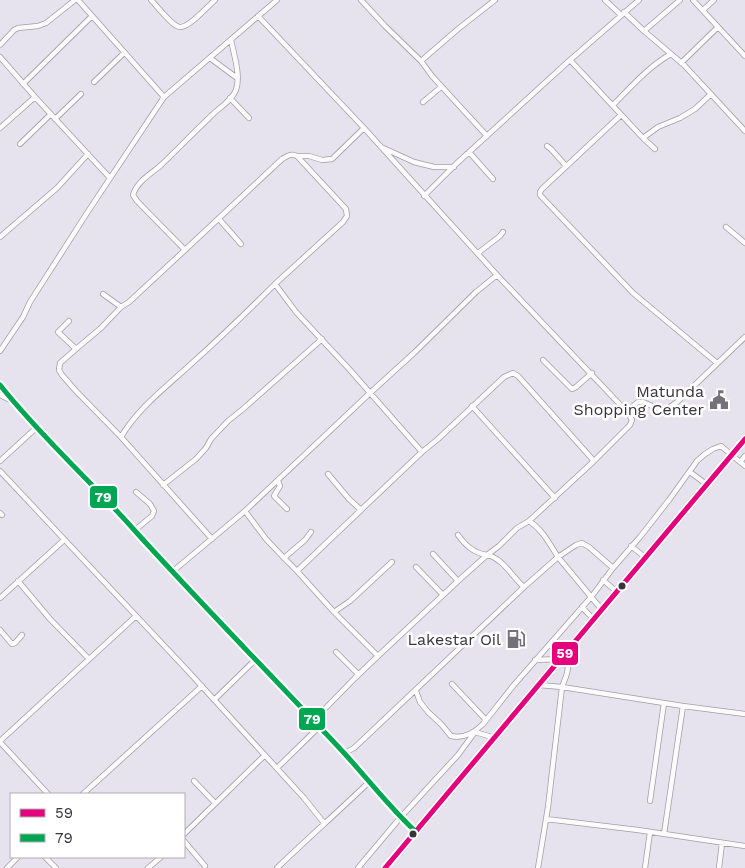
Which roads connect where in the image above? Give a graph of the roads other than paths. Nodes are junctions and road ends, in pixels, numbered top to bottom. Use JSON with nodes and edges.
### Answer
{"nodes":[{"id":1,"x":77,"y":0,"type":"edge"},
{"id":2,"x":151,"y":0,"type":"edge"},
{"id":3,"x":215,"y":0,"type":"edge"},
{"id":4,"x":277,"y":0,"type":"edge"},
{"id":5,"x":361,"y":0,"type":"edge"},
{"id":6,"x":494,"y":0,"type":"edge"},
{"id":7,"x":605,"y":0,"type":"edge"},
{"id":8,"x":639,"y":0,"type":"edge"},
{"id":9,"x":680,"y":0,"type":"edge"},
{"id":10,"x":693,"y":0,"type":"edge"},
{"id":11,"x":714,"y":0,"type":"edge"},
{"id":12,"x":703,"y":10,"type":"junction"},
{"id":13,"x":623,"y":13,"type":"junction"},
{"id":14,"x":92,"y":16,"type":"junction"},
{"id":15,"x":258,"y":16,"type":"junction"},
{"id":16,"x":718,"y":27,"type":"junction"},
{"id":17,"x":644,"y":31,"type":"junction"},
{"id":18,"x":231,"y":40,"type":"junction"},
{"id":19,"x":0,"y":45,"type":"edge"},
{"id":20,"x":124,"y":53,"type":"junction"},
{"id":21,"x":671,"y":54,"type":"junction"},
{"id":22,"x":745,"y":56,"type":"edge"},
{"id":23,"x":0,"y":57,"type":"edge"},
{"id":24,"x":210,"y":58,"type":"junction"},
{"id":25,"x":570,"y":60,"type":"junction"},
{"id":26,"x":421,"y":61,"type":"junction"},
{"id":27,"x":681,"y":63,"type":"junction"},
{"id":28,"x":237,"y":78,"type":"junction"},
{"id":29,"x":94,"y":82,"type":"dead end"},
{"id":30,"x":23,"y":84,"type":"junction"},
{"id":31,"x":441,"y":86,"type":"junction"},
{"id":32,"x":81,"y":94,"type":"dead end"},
{"id":33,"x":711,"y":94,"type":"junction"},
{"id":34,"x":35,"y":97,"type":"junction"},
{"id":35,"x":164,"y":97,"type":"junction"},
{"id":36,"x":230,"y":98,"type":"junction"},
{"id":37,"x":423,"y":102,"type":"dead end"},
{"id":38,"x":613,"y":106,"type":"junction"},
{"id":39,"x":51,"y":114,"type":"junction"},
{"id":40,"x":622,"y":115,"type":"junction"},
{"id":41,"x":249,"y":118,"type":"dead end"},
{"id":42,"x":55,"y":119,"type":"junction"},
{"id":43,"x":0,"y":128,"type":"edge"},
{"id":44,"x":364,"y":128,"type":"junction"},
{"id":45,"x":745,"y":132,"type":"edge"},
{"id":46,"x":487,"y":136,"type":"junction"},
{"id":47,"x":643,"y":138,"type":"junction"},
{"id":48,"x":20,"y":144,"type":"dead end"},
{"id":49,"x":379,"y":146,"type":"junction"},
{"id":50,"x":547,"y":146,"type":"dead end"},
{"id":51,"x":655,"y":149,"type":"dead end"},
{"id":52,"x":470,"y":152,"type":"junction"},
{"id":53,"x":88,"y":154,"type":"junction"},
{"id":54,"x":297,"y":156,"type":"junction"},
{"id":55,"x":566,"y":166,"type":"junction"},
{"id":56,"x":454,"y":167,"type":"junction"},
{"id":57,"x":110,"y":178,"type":"junction"},
{"id":58,"x":493,"y":179,"type":"dead end"},
{"id":59,"x":424,"y":196,"type":"junction"},
{"id":60,"x":219,"y":219,"type":"junction"},
{"id":61,"x":726,"y":227,"type":"dead end"},
{"id":62,"x":503,"y":232,"type":"dead end"},
{"id":63,"x":0,"y":237,"type":"edge"},
{"id":64,"x":745,"y":242,"type":"edge"},
{"id":65,"x":241,"y":244,"type":"dead end"},
{"id":66,"x":185,"y":250,"type":"junction"},
{"id":67,"x":478,"y":253,"type":"junction"},
{"id":68,"x":497,"y":275,"type":"junction"},
{"id":69,"x":274,"y":284,"type":"junction"},
{"id":70,"x":103,"y":294,"type":"dead end"},
{"id":71,"x":121,"y":307,"type":"junction"},
{"id":72,"x":69,"y":321,"type":"dead end"},
{"id":73,"x":745,"y":337,"type":"edge"},
{"id":74,"x":322,"y":340,"type":"junction"},
{"id":75,"x":76,"y":348,"type":"junction"},
{"id":76,"x":0,"y":351,"type":"edge"},
{"id":77,"x":543,"y":360,"type":"dead end"},
{"id":78,"x":717,"y":364,"type":"junction"},
{"id":79,"x":592,"y":373,"type":"junction"},
{"id":80,"x":0,"y":385,"type":"edge"},
{"id":81,"x":370,"y":393,"type":"junction"},
{"id":82,"x":0,"y":395,"type":"edge"},
{"id":83,"x":13,"y":402,"type":"junction"},
{"id":84,"x":472,"y":406,"type":"junction"},
{"id":85,"x":627,"y":411,"type":"junction"},
{"id":86,"x":36,"y":428,"type":"junction"},
{"id":87,"x":121,"y":437,"type":"junction"},
{"id":88,"x":745,"y":439,"type":"edge"},
{"id":89,"x":422,"y":452,"type":"junction"},
{"id":90,"x":731,"y":455,"type":"junction"},
{"id":91,"x":745,"y":456,"type":"edge"},
{"id":92,"x":0,"y":461,"type":"edge"},
{"id":93,"x":594,"y":461,"type":"junction"},
{"id":94,"x":740,"y":462,"type":"junction"},
{"id":95,"x":745,"y":466,"type":"edge"},
{"id":96,"x":0,"y":470,"type":"edge"},
{"id":97,"x":690,"y":472,"type":"junction"},
{"id":98,"x":328,"y":474,"type":"dead end"},
{"id":99,"x":278,"y":481,"type":"junction"},
{"id":100,"x":706,"y":484,"type":"junction"},
{"id":101,"x":164,"y":485,"type":"junction"},
{"id":102,"x":136,"y":492,"type":"dead end"},
{"id":103,"x":554,"y":498,"type":"junction"},
{"id":104,"x":286,"y":509,"type":"dead end"},
{"id":105,"x":361,"y":510,"type":"junction"},
{"id":106,"x":245,"y":511,"type":"junction"},
{"id":107,"x":529,"y":521,"type":"junction"},
{"id":108,"x":135,"y":530,"type":"junction"},
{"id":109,"x":311,"y":532,"type":"dead end"},
{"id":110,"x":458,"y":535,"type":"dead end"},
{"id":111,"x":212,"y":539,"type":"junction"},
{"id":112,"x":64,"y":540,"type":"junction"},
{"id":113,"x":631,"y":546,"type":"junction"},
{"id":114,"x":433,"y":554,"type":"dead end"},
{"id":115,"x":487,"y":555,"type":"junction"},
{"id":116,"x":558,"y":557,"type":"junction"},
{"id":117,"x":284,"y":558,"type":"junction"},
{"id":118,"x":646,"y":558,"type":"junction"},
{"id":119,"x":392,"y":562,"type":"dead end"},
{"id":120,"x":416,"y":567,"type":"dead end"},
{"id":121,"x":612,"y":568,"type":"junction"},
{"id":122,"x":297,"y":571,"type":"junction"},
{"id":123,"x":172,"y":572,"type":"junction"},
{"id":124,"x":603,"y":580,"type":"junction"},
{"id":125,"x":18,"y":581,"type":"junction"},
{"id":126,"x":458,"y":581,"type":"junction"},
{"id":127,"x":524,"y":587,"type":"junction"},
{"id":128,"x":617,"y":592,"type":"junction"},
{"id":129,"x":443,"y":595,"type":"junction"},
{"id":130,"x":592,"y":596,"type":"junction"},
{"id":131,"x":0,"y":598,"type":"edge"},
{"id":132,"x":582,"y":606,"type":"junction"},
{"id":133,"x":602,"y":610,"type":"junction"},
{"id":134,"x":334,"y":612,"type":"junction"},
{"id":135,"x":136,"y":616,"type":"junction"},
{"id":136,"x":594,"y":620,"type":"junction"},
{"id":137,"x":0,"y":630,"type":"edge"},
{"id":138,"x":22,"y":635,"type":"dead end"},
{"id":139,"x":336,"y":652,"type":"dead end"},
{"id":140,"x":378,"y":656,"type":"junction"},
{"id":141,"x":562,"y":657,"type":"junction"},
{"id":142,"x":89,"y":659,"type":"junction"},
{"id":143,"x":255,"y":660,"type":"junction"},
{"id":144,"x":535,"y":660,"type":"junction"},
{"id":145,"x":358,"y":674,"type":"junction"},
{"id":146,"x":452,"y":684,"type":"dead end"},
{"id":147,"x":539,"y":685,"type":"junction"},
{"id":148,"x":202,"y":686,"type":"junction"},
{"id":149,"x":562,"y":686,"type":"junction"},
{"id":150,"x":416,"y":690,"type":"junction"},
{"id":151,"x":214,"y":700,"type":"junction"},
{"id":152,"x":664,"y":703,"type":"junction"},
{"id":153,"x":683,"y":706,"type":"junction"},
{"id":154,"x":745,"y":714,"type":"edge"},
{"id":155,"x":486,"y":720,"type":"junction"},
{"id":156,"x":314,"y":721,"type":"junction"},
{"id":157,"x":319,"y":727,"type":"junction"},
{"id":158,"x":475,"y":732,"type":"junction"},
{"id":159,"x":495,"y":738,"type":"junction"},
{"id":160,"x":0,"y":741,"type":"edge"},
{"id":161,"x":345,"y":754,"type":"junction"},
{"id":162,"x":265,"y":755,"type":"junction"},
{"id":163,"x":276,"y":768,"type":"junction"},
{"id":164,"x":194,"y":781,"type":"dead end"},
{"id":165,"x":369,"y":782,"type":"junction"},
{"id":166,"x":47,"y":793,"type":"edge"},
{"id":167,"x":84,"y":793,"type":"edge"},
{"id":168,"x":650,"y":801,"type":"dead end"},
{"id":169,"x":215,"y":803,"type":"junction"},
{"id":170,"x":400,"y":818,"type":"junction"},
{"id":171,"x":546,"y":819,"type":"junction"},
{"id":172,"x":324,"y":823,"type":"junction"},
{"id":173,"x":415,"y":831,"type":"junction"},
{"id":174,"x":650,"y":832,"type":"junction"},
{"id":175,"x":185,"y":833,"type":"edge"},
{"id":176,"x":664,"y":834,"type":"junction"},
{"id":177,"x":185,"y":842,"type":"edge"},
{"id":178,"x":722,"y":843,"type":"junction"},
{"id":179,"x":745,"y":846,"type":"edge"},
{"id":180,"x":17,"y":858,"type":"edge"},
{"id":181,"x":46,"y":858,"type":"edge"},
{"id":182,"x":159,"y":858,"type":"edge"},
{"id":183,"x":205,"y":866,"type":"dead end"},
{"id":184,"x":7,"y":868,"type":"edge"},
{"id":185,"x":56,"y":868,"type":"edge"},
{"id":186,"x":148,"y":868,"type":"edge"},
{"id":187,"x":277,"y":868,"type":"edge"},
{"id":188,"x":358,"y":868,"type":"edge"},
{"id":189,"x":385,"y":868,"type":"edge"},
{"id":190,"x":538,"y":868,"type":"edge"},
{"id":191,"x":645,"y":868,"type":"edge"},
{"id":192,"x":720,"y":868,"type":"edge"}],
"edges":[{"from":1,"to":14,"type":"street"},
{"from":1,"to":19,"type":"street"},
{"from":2,"to":3,"type":"street"},
{"from":4,"to":15,"type":"street"},
{"from":5,"to":26,"type":"street"},
{"from":6,"to":26,"type":"street"},
{"from":7,"to":13,"type":"street"},
{"from":8,"to":13,"type":"street"},
{"from":9,"to":17,"type":"street"},
{"from":10,"to":12,"type":"street"},
{"from":11,"to":12,"type":"street"},
{"from":12,"to":16,"type":"street"},
{"from":13,"to":17,"type":"street"},
{"from":13,"to":25,"type":"street"},
{"from":14,"to":20,"type":"street"},
{"from":14,"to":30,"type":"street"},
{"from":15,"to":18,"type":"street"},
{"from":15,"to":44,"type":"street"},
{"from":16,"to":22,"type":"street"},
{"from":16,"to":27,"type":"street"},
{"from":17,"to":21,"type":"street"},
{"from":18,"to":24,"type":"street"},
{"from":18,"to":28,"type":"street"},
{"from":20,"to":29,"type":"street"},
{"from":20,"to":35,"type":"street"},
{"from":21,"to":27,"type":"street"},
{"from":21,"to":38,"type":"street"},
{"from":23,"to":30,"type":"street"},
{"from":24,"to":28,"type":"street"},
{"from":24,"to":35,"type":"street"},
{"from":25,"to":38,"type":"street"},
{"from":25,"to":46,"type":"street"},
{"from":26,"to":31,"type":"street"},
{"from":27,"to":33,"type":"street"},
{"from":28,"to":36,"type":"street"},
{"from":30,"to":34,"type":"street"},
{"from":31,"to":37,"type":"street"},
{"from":31,"to":46,"type":"street"},
{"from":32,"to":42,"type":"street"},
{"from":33,"to":45,"type":"street"},
{"from":33,"to":47,"type":"street"},
{"from":34,"to":39,"type":"street"},
{"from":34,"to":43,"type":"street"},
{"from":35,"to":57,"type":"street"},
{"from":36,"to":41,"type":"street"},
{"from":36,"to":66,"type":"street"},
{"from":38,"to":40,"type":"street"},
{"from":39,"to":42,"type":"street"},
{"from":39,"to":48,"type":"street"},
{"from":40,"to":47,"type":"street"},
{"from":40,"to":55,"type":"street"},
{"from":42,"to":53,"type":"street"},
{"from":44,"to":49,"type":"street"},
{"from":44,"to":54,"type":"street"},
{"from":46,"to":52,"type":"street"},
{"from":47,"to":51,"type":"street"},
{"from":49,"to":56,"type":"street"},
{"from":49,"to":59,"type":"street"},
{"from":50,"to":55,"type":"street"},
{"from":52,"to":56,"type":"street"},
{"from":52,"to":58,"type":"street"},
{"from":53,"to":57,"type":"street"},
{"from":53,"to":63,"type":"street"},
{"from":54,"to":60,"type":"street"},
{"from":54,"to":69,"type":"street"},
{"from":55,"to":78,"type":"street"},
{"from":56,"to":59,"type":"street"},
{"from":57,"to":76,"type":"street"},
{"from":59,"to":67,"type":"street"},
{"from":60,"to":65,"type":"street"},
{"from":60,"to":66,"type":"street"},
{"from":61,"to":64,"type":"street"},
{"from":62,"to":67,"type":"street"},
{"from":66,"to":71,"type":"street"},
{"from":67,"to":68,"type":"street"},
{"from":68,"to":79,"type":"street"},
{"from":68,"to":81,"type":"street"},
{"from":69,"to":74,"type":"street"},
{"from":69,"to":87,"type":"street"},
{"from":70,"to":71,"type":"street"},
{"from":71,"to":75,"type":"street"},
{"from":72,"to":75,"type":"street"},
{"from":73,"to":78,"type":"street"},
{"from":74,"to":81,"type":"street"},
{"from":74,"to":101,"type":"street"},
{"from":75,"to":87,"type":"street"},
{"from":77,"to":79,"type":"street"},
{"from":78,"to":85,"type":"street"},
{"from":79,"to":85,"type":"street"},
{"from":80,"to":83,"type":"street"},
{"from":81,"to":89,"type":"street"},
{"from":81,"to":99,"type":"street"},
{"from":82,"to":83,"type":"street"},
{"from":83,"to":86,"type":"street"},
{"from":84,"to":89,"type":"street"},
{"from":84,"to":93,"type":"street"},
{"from":84,"to":103,"type":"street"},
{"from":85,"to":93,"type":"street"},
{"from":86,"to":92,"type":"street"},
{"from":86,"to":108,"type":"street"},
{"from":87,"to":101,"type":"street"},
{"from":88,"to":90,"type":"highway"},
{"from":89,"to":105,"type":"street"},
{"from":90,"to":94,"type":"street"},
{"from":90,"to":97,"type":"street"},
{"from":90,"to":100,"type":"highway"},
{"from":91,"to":94,"type":"street"},
{"from":93,"to":103,"type":"street"},
{"from":94,"to":95,"type":"street"},
{"from":96,"to":112,"type":"street"},
{"from":97,"to":100,"type":"street"},
{"from":97,"to":113,"type":"street"},
{"from":98,"to":105,"type":"street"},
{"from":99,"to":104,"type":"street"},
{"from":99,"to":106,"type":"street"},
{"from":100,"to":118,"type":"highway"},
{"from":101,"to":111,"type":"street"},
{"from":102,"to":108,"type":"street"},
{"from":103,"to":107,"type":"street"},
{"from":105,"to":122,"type":"street"},
{"from":106,"to":111,"type":"street"},
{"from":106,"to":117,"type":"street"},
{"from":107,"to":115,"type":"street"},
{"from":107,"to":116,"type":"street"},
{"from":108,"to":123,"type":"street"},
{"from":109,"to":117,"type":"street"},
{"from":110,"to":115,"type":"street"},
{"from":111,"to":123,"type":"street"},
{"from":112,"to":125,"type":"street"},
{"from":112,"to":135,"type":"street"},
{"from":113,"to":118,"type":"street"},
{"from":113,"to":121,"type":"street"},
{"from":114,"to":126,"type":"street"},
{"from":115,"to":126,"type":"street"},
{"from":115,"to":127,"type":"street"},
{"from":116,"to":121,"type":"street"},
{"from":116,"to":127,"type":"street"},
{"from":116,"to":130,"type":"street"},
{"from":117,"to":122,"type":"street"},
{"from":118,"to":128,"type":"highway"},
{"from":119,"to":134,"type":"street"},
{"from":120,"to":129,"type":"street"},
{"from":121,"to":124,"type":"street"},
{"from":122,"to":134,"type":"street"},
{"from":123,"to":143,"type":"street"},
{"from":124,"to":128,"type":"street"},
{"from":124,"to":130,"type":"street"},
{"from":125,"to":131,"type":"street"},
{"from":125,"to":142,"type":"street"},
{"from":126,"to":129,"type":"street"},
{"from":127,"to":150,"type":"street"},
{"from":128,"to":133,"type":"highway"},
{"from":129,"to":140,"type":"street"},
{"from":130,"to":132,"type":"street"},
{"from":130,"to":133,"type":"street"},
{"from":132,"to":136,"type":"street"},
{"from":132,"to":144,"type":"street"},
{"from":133,"to":136,"type":"highway"},
{"from":134,"to":140,"type":"street"},
{"from":135,"to":142,"type":"street"},
{"from":135,"to":148,"type":"street"},
{"from":136,"to":141,"type":"highway"},
{"from":137,"to":138,"type":"street"},
{"from":139,"to":145,"type":"street"},
{"from":140,"to":145,"type":"street"},
{"from":141,"to":144,"type":"street"},
{"from":141,"to":147,"type":"highway"},
{"from":141,"to":149,"type":"street"},
{"from":142,"to":160,"type":"street"},
{"from":143,"to":151,"type":"street"},
{"from":143,"to":156,"type":"street"},
{"from":144,"to":155,"type":"street"},
{"from":145,"to":156,"type":"street"},
{"from":146,"to":155,"type":"street"},
{"from":147,"to":149,"type":"street"},
{"from":147,"to":159,"type":"highway"},
{"from":148,"to":151,"type":"street"},
{"from":148,"to":167,"type":"street"},
{"from":149,"to":152,"type":"street"},
{"from":149,"to":171,"type":"street"},
{"from":150,"to":158,"type":"street"},
{"from":150,"to":161,"type":"street"},
{"from":151,"to":162,"type":"street"},
{"from":152,"to":153,"type":"street"},
{"from":152,"to":168,"type":"street"},
{"from":153,"to":154,"type":"street"},
{"from":153,"to":176,"type":"street"},
{"from":155,"to":158,"type":"street"},
{"from":156,"to":157,"type":"street"},
{"from":157,"to":161,"type":"street"},
{"from":157,"to":163,"type":"street"},
{"from":158,"to":159,"type":"street"},
{"from":158,"to":170,"type":"street"},
{"from":159,"to":173,"type":"highway"},
{"from":160,"to":166,"type":"street"},
{"from":161,"to":165,"type":"street"},
{"from":162,"to":163,"type":"street"},
{"from":162,"to":169,"type":"street"},
{"from":163,"to":172,"type":"street"},
{"from":164,"to":169,"type":"street"},
{"from":165,"to":170,"type":"street"},
{"from":165,"to":172,"type":"street"},
{"from":169,"to":175,"type":"street"},
{"from":170,"to":173,"type":"street"},
{"from":170,"to":188,"type":"street"},
{"from":171,"to":174,"type":"street"},
{"from":171,"to":190,"type":"street"},
{"from":172,"to":187,"type":"street"},
{"from":173,"to":189,"type":"highway"},
{"from":174,"to":176,"type":"street"},
{"from":174,"to":191,"type":"street"},
{"from":176,"to":178,"type":"street"},
{"from":177,"to":183,"type":"street"},
{"from":178,"to":179,"type":"street"},
{"from":178,"to":192,"type":"street"},
{"from":180,"to":184,"type":"street"},
{"from":181,"to":185,"type":"street"},
{"from":182,"to":186,"type":"street"}]}
